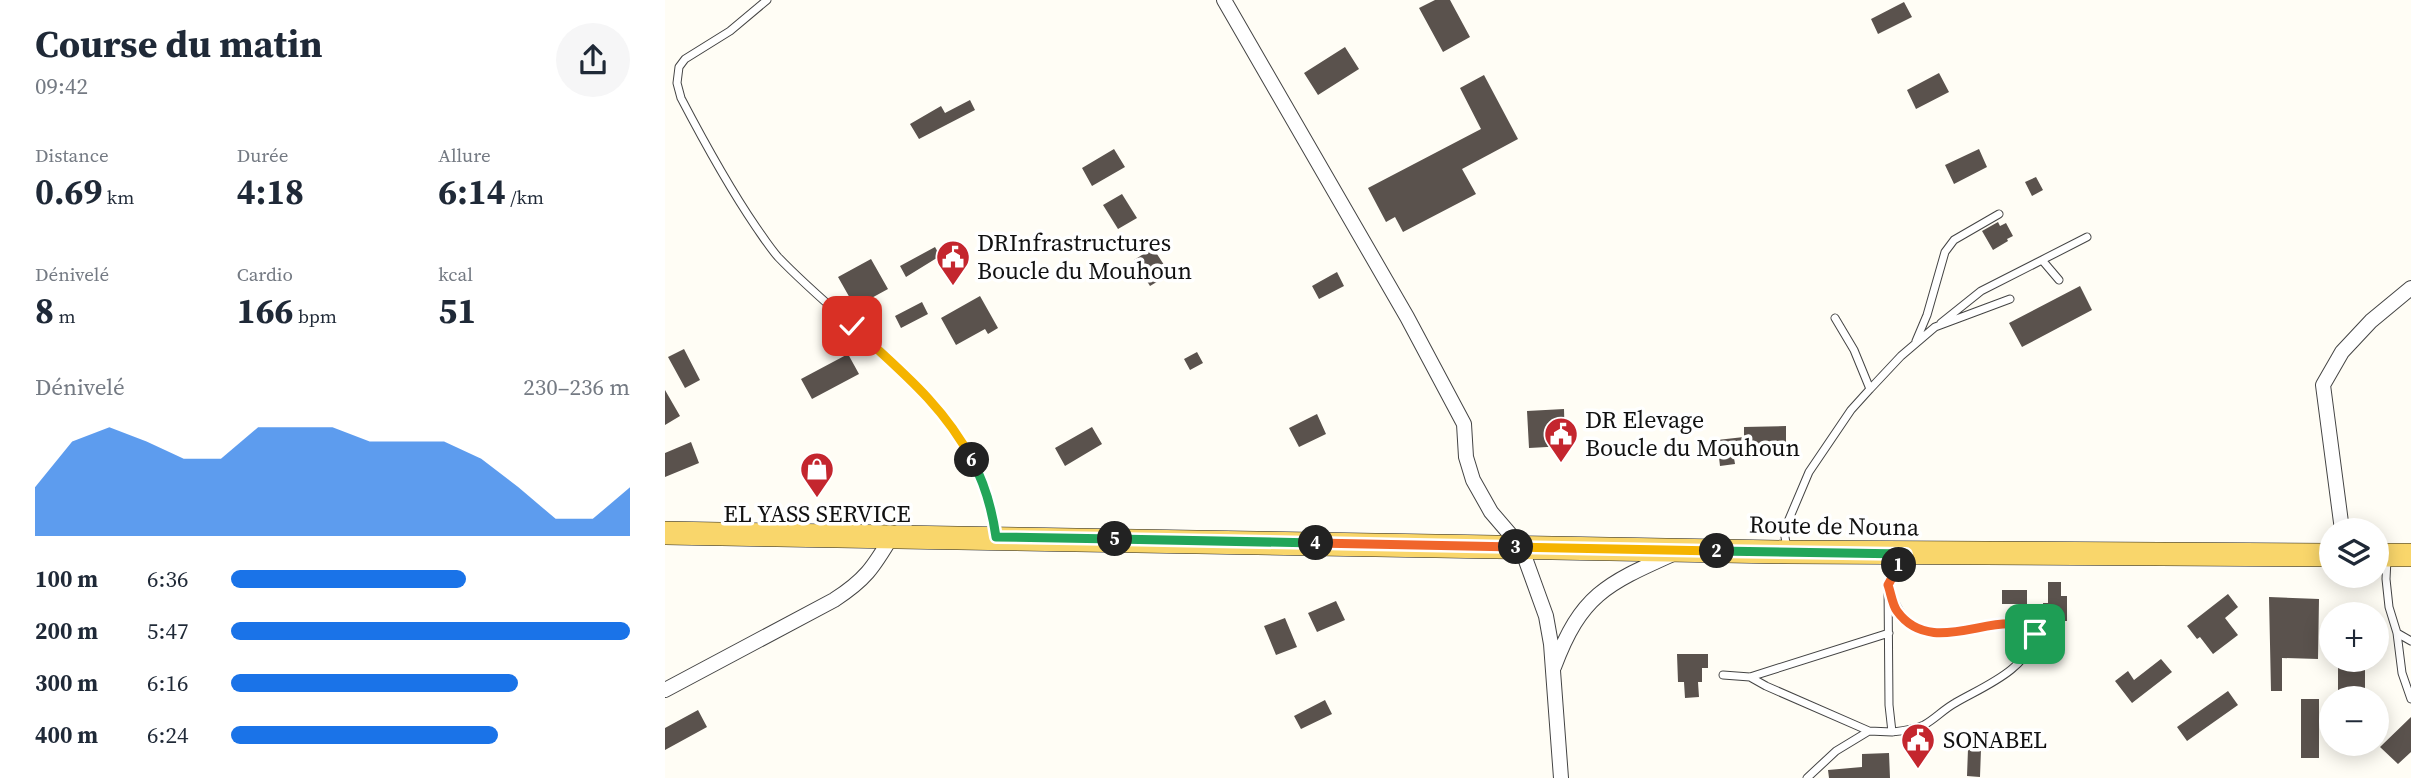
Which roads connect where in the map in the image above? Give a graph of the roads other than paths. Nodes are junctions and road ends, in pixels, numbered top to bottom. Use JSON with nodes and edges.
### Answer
{"nodes":[{"id":1,"x":767,"y":0,"type":"edge"},
{"id":2,"x":1224,"y":0,"type":"edge"},
{"id":3,"x":1999,"y":214,"type":"dead end"},
{"id":4,"x":2087,"y":237,"type":"dead end"},
{"id":5,"x":2042,"y":260,"type":"junction"},
{"id":6,"x":2059,"y":280,"type":"dead end"},
{"id":7,"x":2411,"y":288,"type":"edge"},
{"id":8,"x":2010,"y":299,"type":"dead end"},
{"id":9,"x":1835,"y":318,"type":"dead end"},
{"id":10,"x":1934,"y":327,"type":"junction"},
{"id":11,"x":1915,"y":344,"type":"junction"},
{"id":12,"x":1870,"y":389,"type":"junction"},
{"id":13,"x":2340,"y":518,"type":"edge"},
{"id":14,"x":665,"y":533,"type":"edge"},
{"id":15,"x":892,"y":536,"type":"junction"},
{"id":16,"x":996,"y":537,"type":"junction"},
{"id":17,"x":1521,"y":547,"type":"junction"},
{"id":18,"x":1682,"y":550,"type":"junction"},
{"id":19,"x":1787,"y":552,"type":"junction"},
{"id":20,"x":1906,"y":554,"type":"junction"},
{"id":21,"x":2319,"y":555,"type":"edge"},
{"id":22,"x":2389,"y":555,"type":"edge"},
{"id":23,"x":2411,"y":555,"type":"edge"},
{"id":24,"x":1888,"y":585,"type":"junction"},
{"id":25,"x":2387,"y":588,"type":"edge"},
{"id":26,"x":1889,"y":633,"type":"junction"},
{"id":27,"x":2397,"y":633,"type":"junction"},
{"id":28,"x":2411,"y":641,"type":"edge"},
{"id":29,"x":1554,"y":668,"type":"junction"},
{"id":30,"x":1723,"y":675,"type":"dead end"},
{"id":31,"x":1750,"y":677,"type":"junction"},
{"id":32,"x":665,"y":690,"type":"edge"},
{"id":33,"x":2411,"y":699,"type":"edge"},
{"id":34,"x":1869,"y":731,"type":"junction"},
{"id":35,"x":1892,"y":733,"type":"junction"},
{"id":36,"x":1561,"y":778,"type":"edge"},
{"id":37,"x":1807,"y":778,"type":"edge"}],
"edges":[{"from":1,"to":16,"type":"lane"},
{"from":2,"to":17,"type":"street"},
{"from":3,"to":11,"type":"lane"},
{"from":4,"to":5,"type":"lane"},
{"from":5,"to":6,"type":"lane"},
{"from":5,"to":10,"type":"lane"},
{"from":7,"to":13,"type":"street"},
{"from":8,"to":10,"type":"lane"},
{"from":9,"to":12,"type":"lane"},
{"from":10,"to":11,"type":"lane"},
{"from":11,"to":12,"type":"lane"},
{"from":12,"to":19,"type":"lane"},
{"from":14,"to":15,"type":"main road","name":"Route de Nouna"},
{"from":15,"to":16,"type":"main road","name":"Route de Nouna"},
{"from":15,"to":32,"type":"street"},
{"from":16,"to":17,"type":"main road","name":"Route de Nouna"},
{"from":17,"to":18,"type":"main road","name":"Route de Nouna"},
{"from":17,"to":29,"type":"street"},
{"from":18,"to":19,"type":"main road","name":"Route de Nouna"},
{"from":18,"to":29,"type":"street"},
{"from":19,"to":20,"type":"main road","name":"Route de Nouna"},
{"from":20,"to":21,"type":"main road","name":"Route de Nouna"},
{"from":20,"to":24,"type":"lane"},
{"from":22,"to":23,"type":"main road"},
{"from":24,"to":26,"type":"lane"},
{"from":24,"to":35,"type":"lane"},
{"from":25,"to":27,"type":"lane"},
{"from":26,"to":31,"type":"lane"},
{"from":26,"to":35,"type":"lane"},
{"from":27,"to":28,"type":"lane"},
{"from":27,"to":33,"type":"lane"},
{"from":29,"to":36,"type":"street"},
{"from":30,"to":31,"type":"lane"},
{"from":31,"to":34,"type":"lane"},
{"from":34,"to":35,"type":"lane"},
{"from":34,"to":37,"type":"lane"}]}
